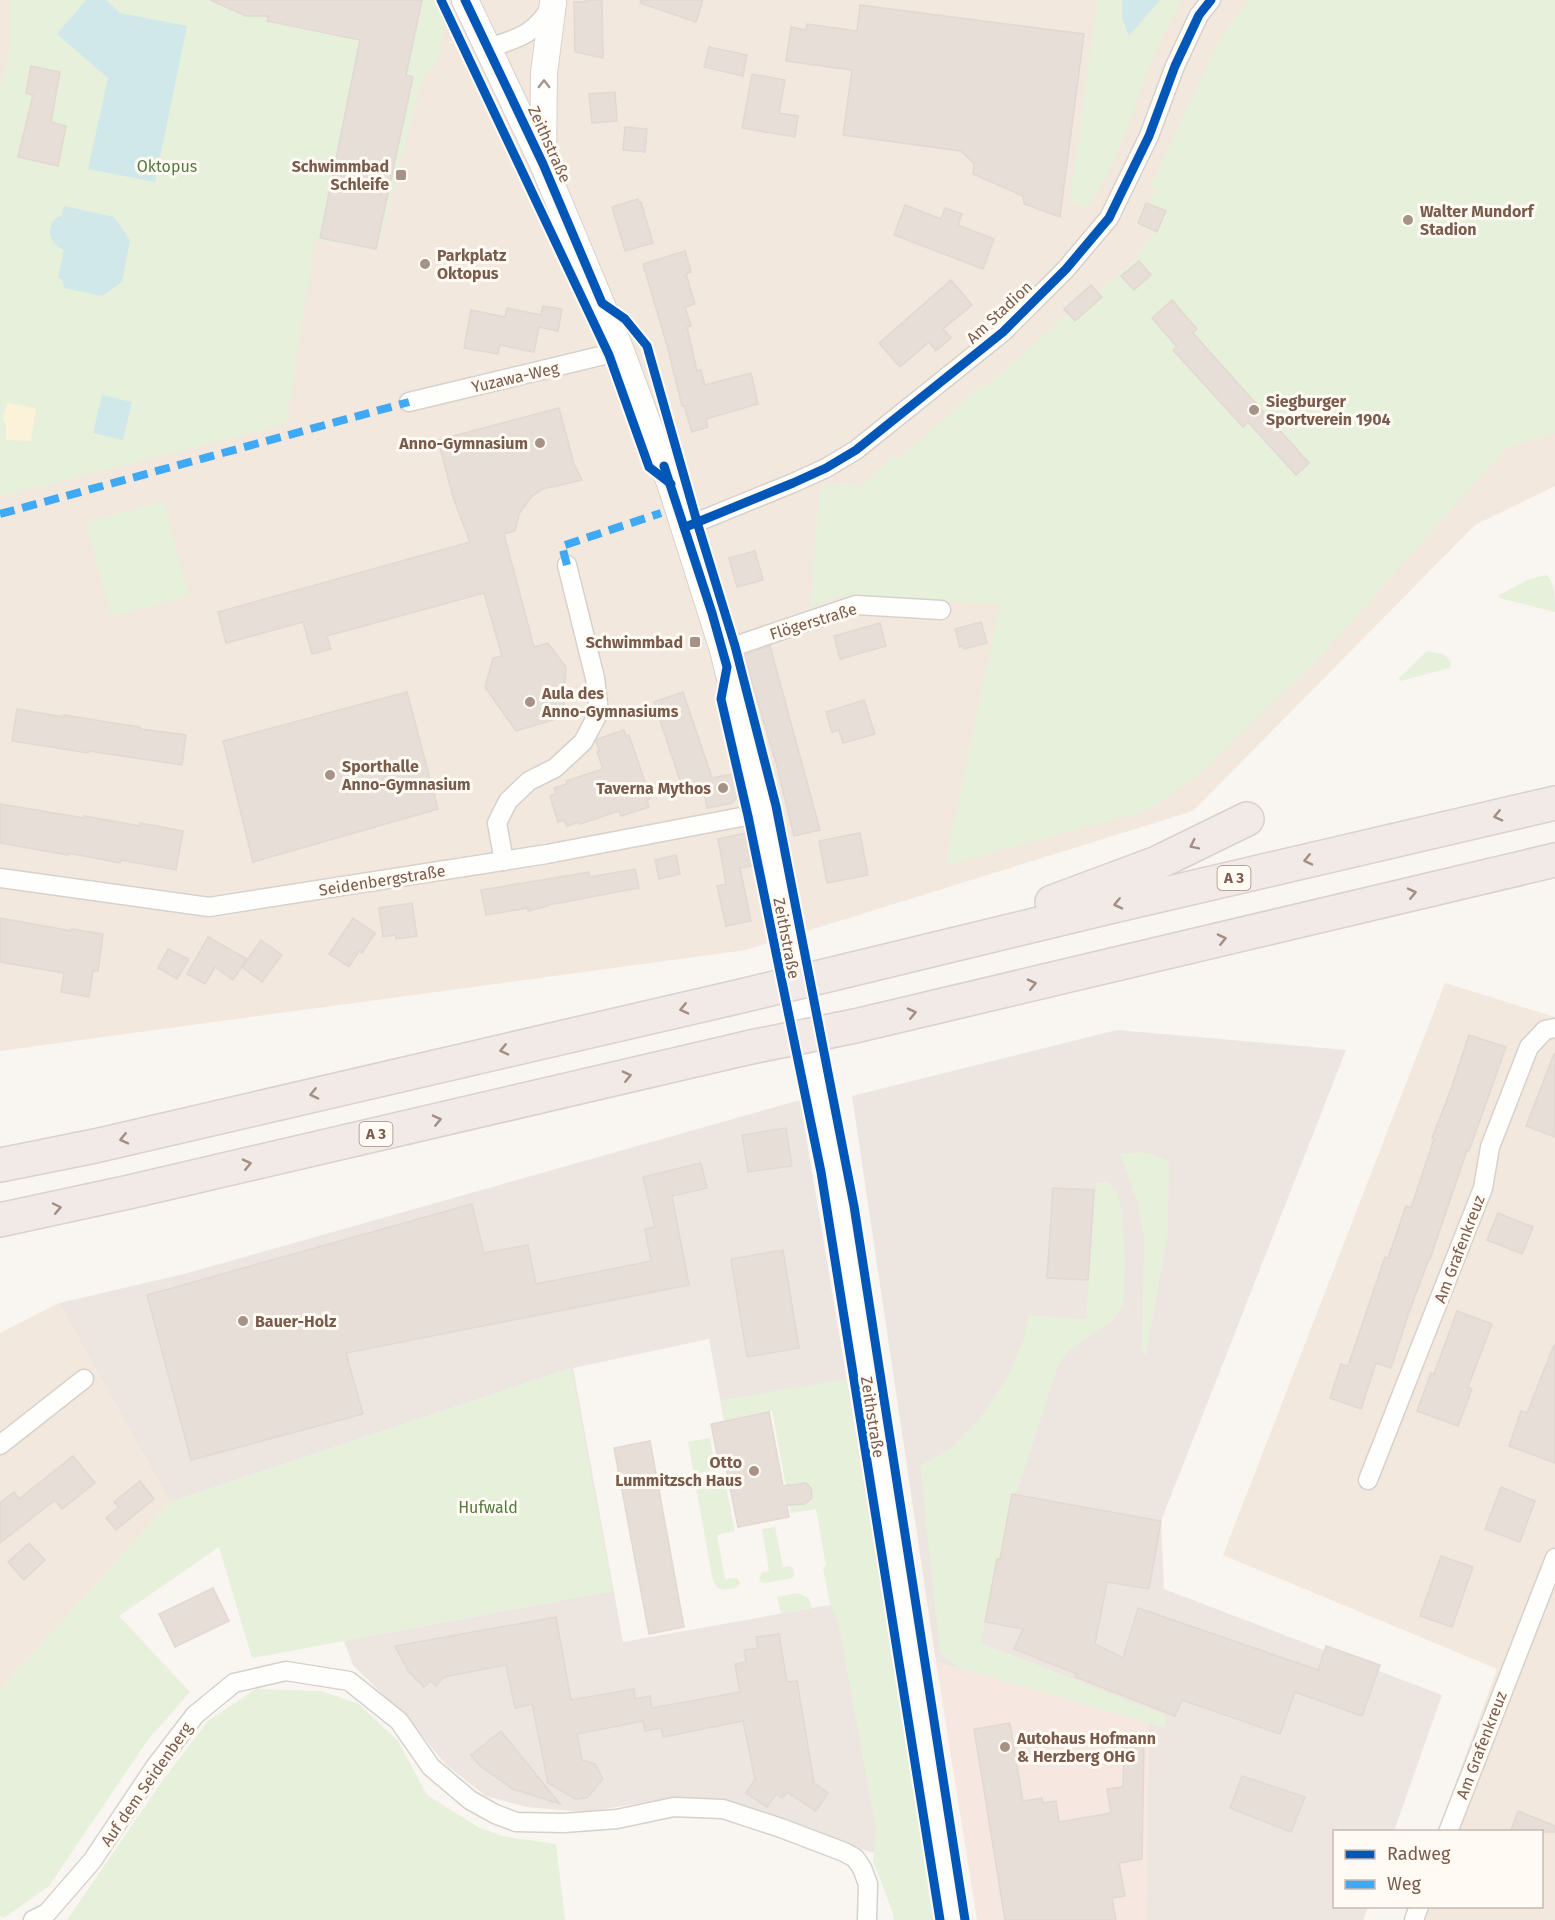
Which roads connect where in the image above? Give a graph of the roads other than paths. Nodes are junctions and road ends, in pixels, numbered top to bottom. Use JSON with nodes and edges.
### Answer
{"nodes":[{"id":1,"x":465,"y":0,"type":"edge"},
{"id":2,"x":1211,"y":0,"type":"edge"},
{"id":3,"x":554,"y":2,"type":"edge"},
{"id":4,"x":489,"y":48,"type":"junction"},
{"id":5,"x":543,"y":164,"type":"junction"},
{"id":6,"x":621,"y":351,"type":"junction"},
{"id":7,"x":409,"y":402,"type":"dead end"},
{"id":8,"x":685,"y":527,"type":"junction"},
{"id":9,"x":567,"y":565,"type":"dead end"},
{"id":10,"x":940,"y":609,"type":"dead end"},
{"id":11,"x":723,"y":650,"type":"junction"},
{"id":12,"x":1555,"y":803,"type":"edge"},
{"id":13,"x":762,"y":813,"type":"junction"},
{"id":14,"x":1247,"y":819,"type":"dead end"},
{"id":15,"x":1555,"y":860,"type":"edge"},
{"id":16,"x":504,"y":861,"type":"junction"},
{"id":17,"x":0,"y":878,"type":"edge"},
{"id":18,"x":913,"y":953,"type":"junction"},
{"id":19,"x":1555,"y":1028,"type":"edge"},
{"id":20,"x":0,"y":1165,"type":"edge"},
{"id":21,"x":0,"y":1220,"type":"edge"},
{"id":22,"x":84,"y":1379,"type":"dead end"},
{"id":23,"x":0,"y":1445,"type":"edge"},
{"id":24,"x":1368,"y":1480,"type":"dead end"},
{"id":25,"x":1555,"y":1558,"type":"edge"},
{"id":26,"x":1449,"y":1830,"type":"edge"},
{"id":27,"x":33,"y":1920,"type":"edge"},
{"id":28,"x":867,"y":1920,"type":"edge"},
{"id":29,"x":952,"y":1920,"type":"edge"}],
"edges":[{"from":1,"to":4,"type":"street","name":"Zeithstraße"},
{"from":2,"to":8,"type":"street","name":"Am Stadion"},
{"from":3,"to":4,"type":"street"},
{"from":5,"to":3,"type":"street","one_way":true},
{"from":4,"to":5,"type":"street","name":"Zeithstraße"},
{"from":5,"to":6,"type":"street","name":"Zeithstraße"},
{"from":6,"to":7,"type":"street","name":"Yuzawa-Weg"},
{"from":6,"to":8,"type":"street","name":"Zeithstraße"},
{"from":8,"to":11,"type":"street","name":"Zeithstraße"},
{"from":9,"to":16,"type":"street"},
{"from":10,"to":11,"type":"street","name":"Flögerstraße"},
{"from":11,"to":13,"type":"street","name":"Zeithstraße"},
{"from":12,"to":18,"type":"highway","number":"A 3","one_way":true},
{"from":13,"to":16,"type":"street","name":"Seidenbergstraße"},
{"from":13,"to":29,"type":"street","name":"Zeithstraße"},
{"from":14,"to":18,"type":"highway","one_way":true},
{"from":21,"to":15,"type":"highway","number":"A 3","one_way":true,"bridge":true},
{"from":16,"to":17,"type":"street","name":"Seidenbergstraße"},
{"from":18,"to":20,"type":"highway","number":"A 3","one_way":true,"bridge":true},
{"from":19,"to":24,"type":"street","name":"Am Grafenkreuz"},
{"from":22,"to":23,"type":"street"},
{"from":25,"to":26,"type":"street","name":"Am Grafenkreuz"},
{"from":27,"to":28,"type":"street","name":"Auf dem Seidenberg"}]}
